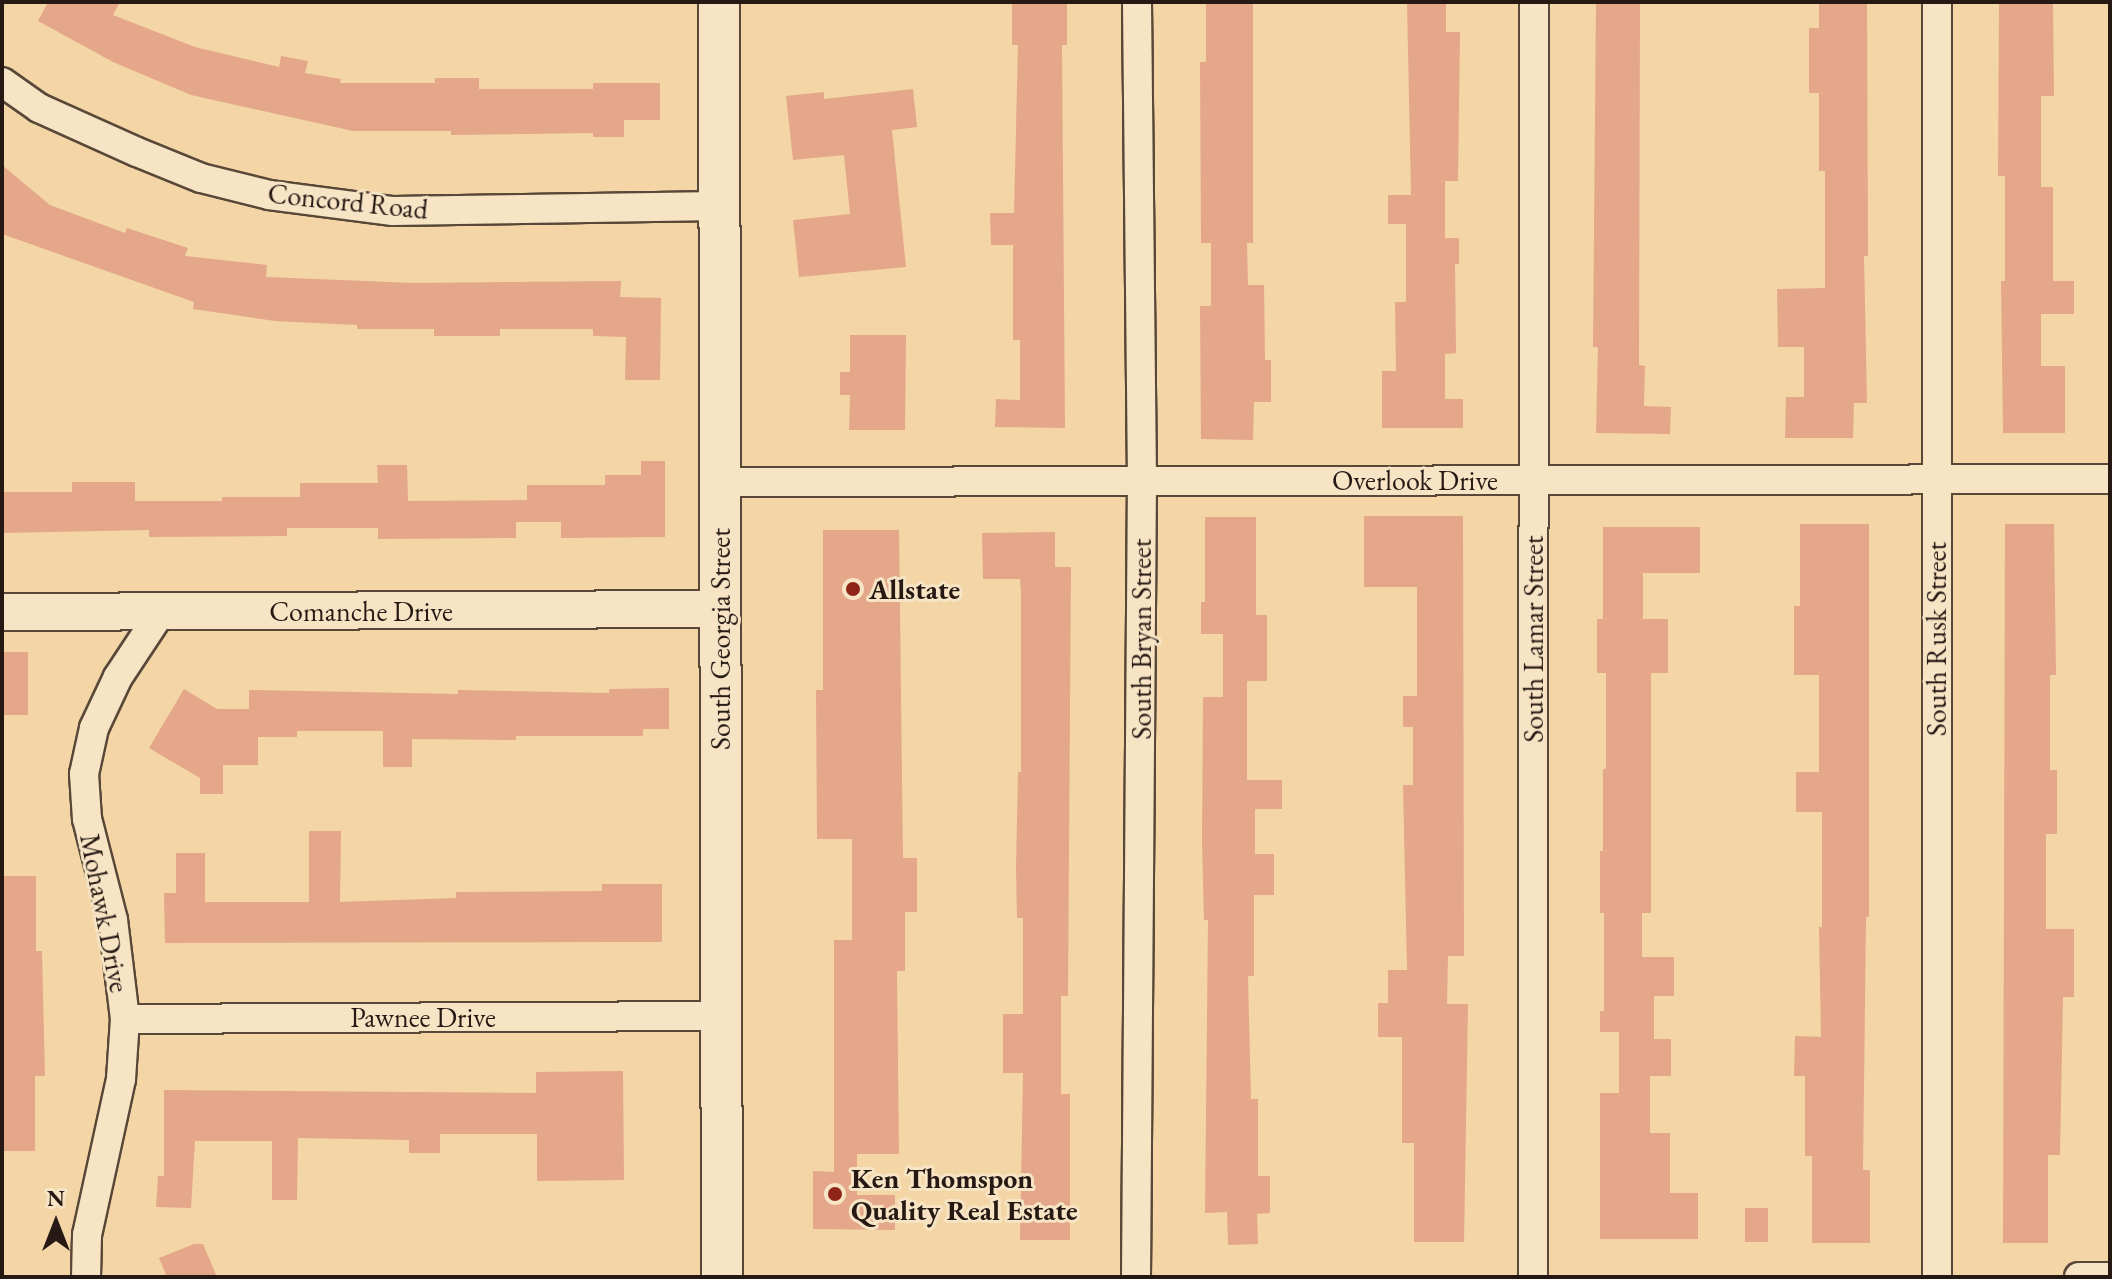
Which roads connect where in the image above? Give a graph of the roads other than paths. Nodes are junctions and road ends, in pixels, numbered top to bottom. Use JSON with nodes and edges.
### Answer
{"nodes":[{"id":1,"x":719,"y":2,"type":"edge"},
{"id":2,"x":1137,"y":2,"type":"edge"},
{"id":3,"x":1534,"y":2,"type":"edge"},
{"id":4,"x":1937,"y":2,"type":"edge"},
{"id":5,"x":2,"y":82,"type":"edge"},
{"id":6,"x":719,"y":206,"type":"junction"},
{"id":7,"x":1936,"y":479,"type":"junction"},
{"id":8,"x":2110,"y":479,"type":"edge"},
{"id":9,"x":1533,"y":480,"type":"junction"},
{"id":10,"x":1142,"y":481,"type":"junction"},
{"id":11,"x":720,"y":482,"type":"junction"},
{"id":12,"x":720,"y":609,"type":"junction"},
{"id":13,"x":2,"y":612,"type":"edge"},
{"id":14,"x":161,"y":612,"type":"junction"},
{"id":15,"x":721,"y":1016,"type":"junction"},
{"id":16,"x":125,"y":1019,"type":"junction"},
{"id":17,"x":86,"y":1277,"type":"edge"},
{"id":18,"x":722,"y":1277,"type":"edge"},
{"id":19,"x":1136,"y":1277,"type":"edge"},
{"id":20,"x":1533,"y":1277,"type":"edge"},
{"id":21,"x":1937,"y":1277,"type":"edge"},
{"id":22,"x":2079,"y":1277,"type":"edge"},
{"id":23,"x":2108,"y":1277,"type":"edge"}],
"edges":[{"from":1,"to":6,"type":"main road","name":"South Georgia Street"},
{"from":2,"to":10,"type":"street","name":"South Bryan Street"},
{"from":3,"to":9,"type":"street","name":"South Lamar Street"},
{"from":4,"to":7,"type":"street","name":"South Rusk Street"},
{"from":5,"to":6,"type":"street","name":"Concord Road"},
{"from":6,"to":11,"type":"main road","name":"South Georgia Street"},
{"from":7,"to":8,"type":"street","name":"Overlook Drive"},
{"from":7,"to":9,"type":"street","name":"Overlook Drive"},
{"from":7,"to":21,"type":"street","name":"South Rusk Street"},
{"from":9,"to":10,"type":"street","name":"Overlook Drive"},
{"from":9,"to":20,"type":"street","name":"South Lamar Street"},
{"from":10,"to":11,"type":"street","name":"Overlook Drive"},
{"from":10,"to":19,"type":"street","name":"South Bryan Street"},
{"from":11,"to":12,"type":"main road","name":"South Georgia Street"},
{"from":12,"to":14,"type":"street","name":"Comanche Drive"},
{"from":12,"to":15,"type":"main road","name":"South Georgia Street"},
{"from":13,"to":14,"type":"street","name":"Comanche Drive"},
{"from":14,"to":16,"type":"street","name":"Mohawk Drive"},
{"from":15,"to":16,"type":"street","name":"Pawnee Drive"},
{"from":15,"to":18,"type":"main road","name":"South Georgia Street"},
{"from":16,"to":17,"type":"street","name":"Mohawk Drive"},
{"from":22,"to":23,"type":"street"}]}
